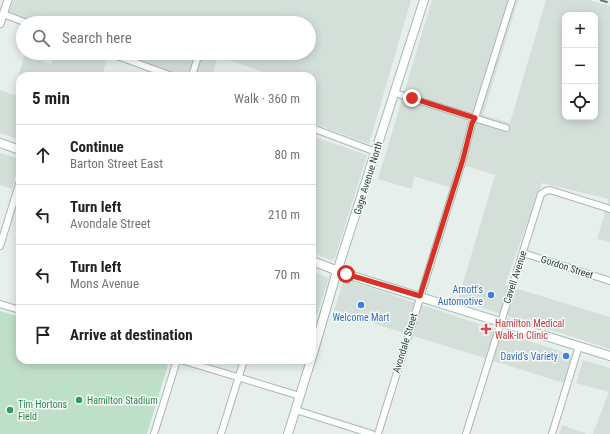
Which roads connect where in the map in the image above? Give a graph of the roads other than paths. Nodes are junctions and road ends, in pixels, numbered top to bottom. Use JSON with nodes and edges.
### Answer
{"nodes":[{"id":1,"x":8,"y":0,"type":"edge"},
{"id":2,"x":424,"y":0,"type":"edge"},
{"id":3,"x":512,"y":0,"type":"edge"},
{"id":4,"x":3,"y":14,"type":"junction"},
{"id":5,"x":16,"y":19,"type":"edge"},
{"id":6,"x":0,"y":24,"type":"edge"},
{"id":7,"x":128,"y":60,"type":"edge"},
{"id":8,"x":197,"y":60,"type":"edge"},
{"id":9,"x":161,"y":72,"type":"edge"},
{"id":10,"x":193,"y":72,"type":"edge"},
{"id":11,"x":396,"y":93,"type":"junction"},
{"id":12,"x":475,"y":118,"type":"junction"},
{"id":13,"x":506,"y":128,"type":"dead end"},
{"id":14,"x":316,"y":130,"type":"edge"},
{"id":15,"x":0,"y":143,"type":"edge"},
{"id":16,"x":16,"y":149,"type":"edge"},
{"id":17,"x":376,"y":152,"type":"junction"},
{"id":18,"x":16,"y":194,"type":"edge"},
{"id":19,"x":610,"y":209,"type":"edge"},
{"id":20,"x":0,"y":246,"type":"edge"},
{"id":21,"x":523,"y":253,"type":"junction"},
{"id":22,"x":316,"y":263,"type":"edge"},
{"id":23,"x":338,"y":271,"type":"junction"},
{"id":24,"x":610,"y":281,"type":"edge"},
{"id":25,"x":420,"y":296,"type":"junction"},
{"id":26,"x":0,"y":304,"type":"edge"},
{"id":27,"x":16,"y":309,"type":"edge"},
{"id":28,"x":501,"y":322,"type":"junction"},
{"id":29,"x":316,"y":344,"type":"edge"},
{"id":30,"x":579,"y":346,"type":"junction"},
{"id":31,"x":610,"y":356,"type":"edge"},
{"id":32,"x":176,"y":364,"type":"edge"},
{"id":33,"x":193,"y":364,"type":"edge"},
{"id":34,"x":243,"y":364,"type":"edge"},
{"id":35,"x":310,"y":364,"type":"edge"},
{"id":36,"x":239,"y":378,"type":"junction"},
{"id":37,"x":300,"y":396,"type":"junction"},
{"id":38,"x":296,"y":410,"type":"junction"},
{"id":39,"x":154,"y":434,"type":"edge"},
{"id":40,"x":221,"y":434,"type":"edge"},
{"id":41,"x":288,"y":434,"type":"edge"},
{"id":42,"x":372,"y":434,"type":"edge"},
{"id":43,"x":378,"y":434,"type":"edge"},
{"id":44,"x":466,"y":434,"type":"edge"},
{"id":45,"x":552,"y":434,"type":"edge"}],
"edges":[{"from":1,"to":4,"type":"street"},
{"from":2,"to":11,"type":"main road","name":"Gage Avenue North"},
{"from":3,"to":12,"type":"street","name":"Avondale Street"},
{"from":4,"to":5,"type":"street"},
{"from":4,"to":6,"type":"street"},
{"from":7,"to":9,"type":"street"},
{"from":8,"to":10,"type":"street"},
{"from":11,"to":12,"type":"street"},
{"from":11,"to":17,"type":"main road","name":"Gage Avenue North"},
{"from":12,"to":13,"type":"street"},
{"from":12,"to":25,"type":"street","name":"Avondale Street"},
{"from":14,"to":17,"type":"street"},
{"from":15,"to":16,"type":"main road"},
{"from":17,"to":23,"type":"main road","name":"Gage Avenue North"},
{"from":18,"to":20,"type":"street"},
{"from":19,"to":21,"type":"street","name":"Cavell Avenue"},
{"from":21,"to":24,"type":"street","name":"Gordon Street"},
{"from":21,"to":28,"type":"street","name":"Cavell Avenue"},
{"from":22,"to":23,"type":"main road"},
{"from":23,"to":25,"type":"main road"},
{"from":23,"to":29,"type":"main road","name":"Gage Avenue North"},
{"from":25,"to":28,"type":"main road"},
{"from":25,"to":43,"type":"street","name":"Avondale Street"},
{"from":26,"to":27,"type":"street"},
{"from":28,"to":30,"type":"main road"},
{"from":28,"to":44,"type":"street","name":"Cavell Avenue"},
{"from":30,"to":31,"type":"main road"},
{"from":30,"to":45,"type":"street"},
{"from":32,"to":39,"type":"street"},
{"from":33,"to":36,"type":"street"},
{"from":34,"to":36,"type":"street"},
{"from":35,"to":37,"type":"main road"},
{"from":36,"to":37,"type":"street"},
{"from":36,"to":40,"type":"street"},
{"from":37,"to":38,"type":"main road"},
{"from":38,"to":41,"type":"main road"},
{"from":38,"to":42,"type":"street"}]}
